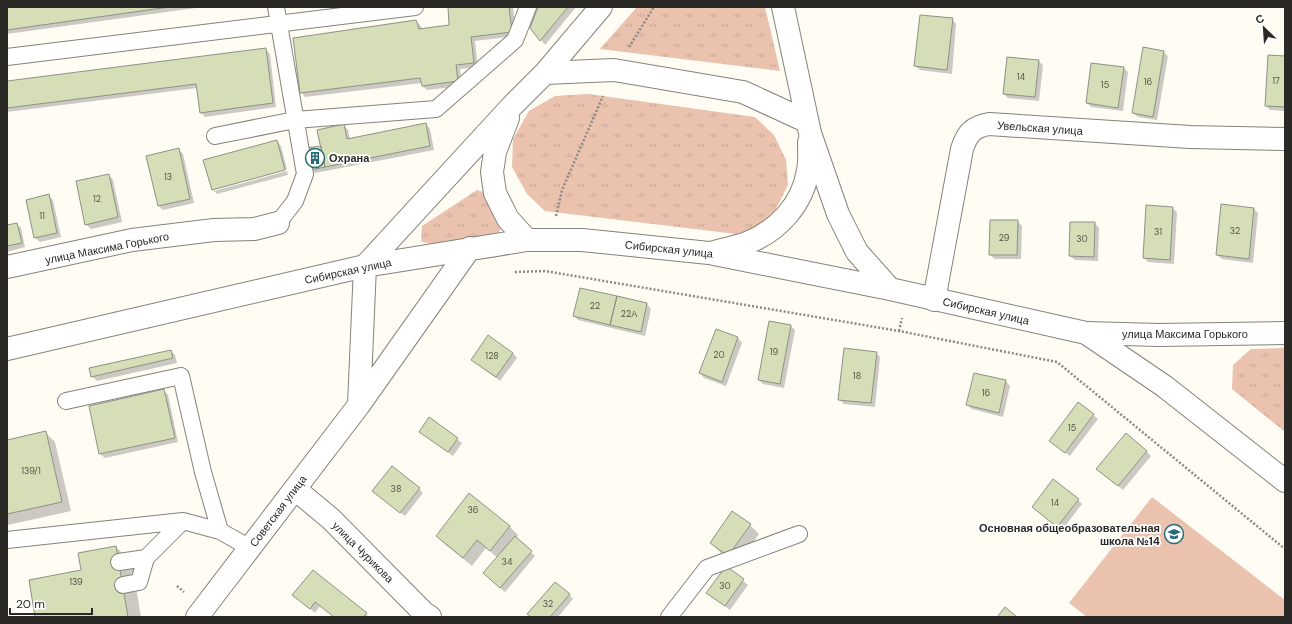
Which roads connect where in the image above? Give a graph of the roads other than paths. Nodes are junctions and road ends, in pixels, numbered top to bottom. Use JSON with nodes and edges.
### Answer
{"nodes":[{"id":1,"x":276,"y":7,"type":"edge"},
{"id":2,"x":415,"y":7,"type":"edge"},
{"id":3,"x":528,"y":7,"type":"edge"},
{"id":4,"x":601,"y":7,"type":"edge"},
{"id":5,"x":783,"y":7,"type":"edge"},
{"id":6,"x":280,"y":23,"type":"junction"},
{"id":7,"x":7,"y":57,"type":"edge"},
{"id":8,"x":545,"y":73,"type":"junction"},
{"id":9,"x":512,"y":106,"type":"junction"},
{"id":10,"x":295,"y":120,"type":"junction"},
{"id":11,"x":808,"y":127,"type":"junction"},
{"id":12,"x":214,"y":136,"type":"dead end"},
{"id":13,"x":1285,"y":139,"type":"edge"},
{"id":14,"x":278,"y":223,"type":"joint"},
{"id":15,"x":527,"y":240,"type":"junction"},
{"id":16,"x":470,"y":248,"type":"junction"},
{"id":17,"x":709,"y":253,"type":"junction"},
{"id":18,"x":365,"y":266,"type":"junction"},
{"id":19,"x":7,"y":267,"type":"edge"},
{"id":20,"x":899,"y":291,"type":"junction"},
{"id":21,"x":934,"y":300,"type":"junction"},
{"id":22,"x":1285,"y":333,"type":"edge"},
{"id":23,"x":1086,"y":334,"type":"junction"},
{"id":24,"x":7,"y":349,"type":"edge"},
{"id":25,"x":66,"y":401,"type":"dead end"},
{"id":26,"x":359,"y":405,"type":"junction"},
{"id":27,"x":1285,"y":480,"type":"edge"},
{"id":28,"x":295,"y":489,"type":"junction"},
{"id":29,"x":183,"y":521,"type":"junction"},
{"id":30,"x":220,"y":532,"type":"junction"},
{"id":31,"x":799,"y":534,"type":"dead end"},
{"id":32,"x":7,"y":540,"type":"edge"},
{"id":33,"x":250,"y":548,"type":"junction"},
{"id":34,"x":146,"y":558,"type":"junction"},
{"id":35,"x":119,"y":562,"type":"dead end"},
{"id":36,"x":123,"y":585,"type":"dead end"},
{"id":37,"x":197,"y":617,"type":"edge"},
{"id":38,"x":430,"y":617,"type":"edge"},
{"id":39,"x":669,"y":617,"type":"edge"}],
"edges":[{"from":1,"to":6,"type":"lane"},
{"from":2,"to":6,"type":"lane"},
{"from":3,"to":10,"type":"lane"},
{"from":4,"to":8,"type":"street"},
{"from":5,"to":11,"type":"street"},
{"from":6,"to":7,"type":"lane"},
{"from":6,"to":10,"type":"lane"},
{"from":8,"to":9,"type":"street"},
{"from":8,"to":11,"type":"street"},
{"from":9,"to":15,"type":"street"},
{"from":9,"to":18,"type":"street"},
{"from":10,"to":12,"type":"lane"},
{"from":10,"to":14,"type":"lane"},
{"from":11,"to":17,"type":"street"},
{"from":11,"to":20,"type":"street"},
{"from":13,"to":21,"type":"street","name":"Увельская улица"},
{"from":14,"to":19,"type":"street","name":"улица Максима Горького"},
{"from":15,"to":16,"type":"street","name":"Сибирская улица"},
{"from":15,"to":17,"type":"street","name":"Сибирская улица"},
{"from":16,"to":18,"type":"street","name":"Сибирская улица"},
{"from":16,"to":26,"type":"street","name":"Советская улица"},
{"from":17,"to":20,"type":"street","name":"Сибирская улица"},
{"from":18,"to":24,"type":"street","name":"Сибирская улица"},
{"from":18,"to":26,"type":"street"},
{"from":20,"to":21,"type":"street","name":"Сибирская улица"},
{"from":21,"to":23,"type":"street","name":"Сибирская улица"},
{"from":22,"to":23,"type":"street","name":"улица Максима Горького"},
{"from":23,"to":27,"type":"street","name":"Сибирская улица"},
{"from":25,"to":30,"type":"lane"},
{"from":26,"to":28,"type":"street","name":"Советская улица"},
{"from":28,"to":33,"type":"street","name":"Советская улица"},
{"from":28,"to":38,"type":"street","name":"улица Чурикова"},
{"from":29,"to":30,"type":"lane"},
{"from":29,"to":32,"type":"lane"},
{"from":29,"to":34,"type":"lane"},
{"from":30,"to":33,"type":"lane"},
{"from":31,"to":39,"type":"lane"},
{"from":33,"to":37,"type":"street","name":"Советская улица"},
{"from":34,"to":35,"type":"lane"},
{"from":34,"to":36,"type":"lane"}]}
